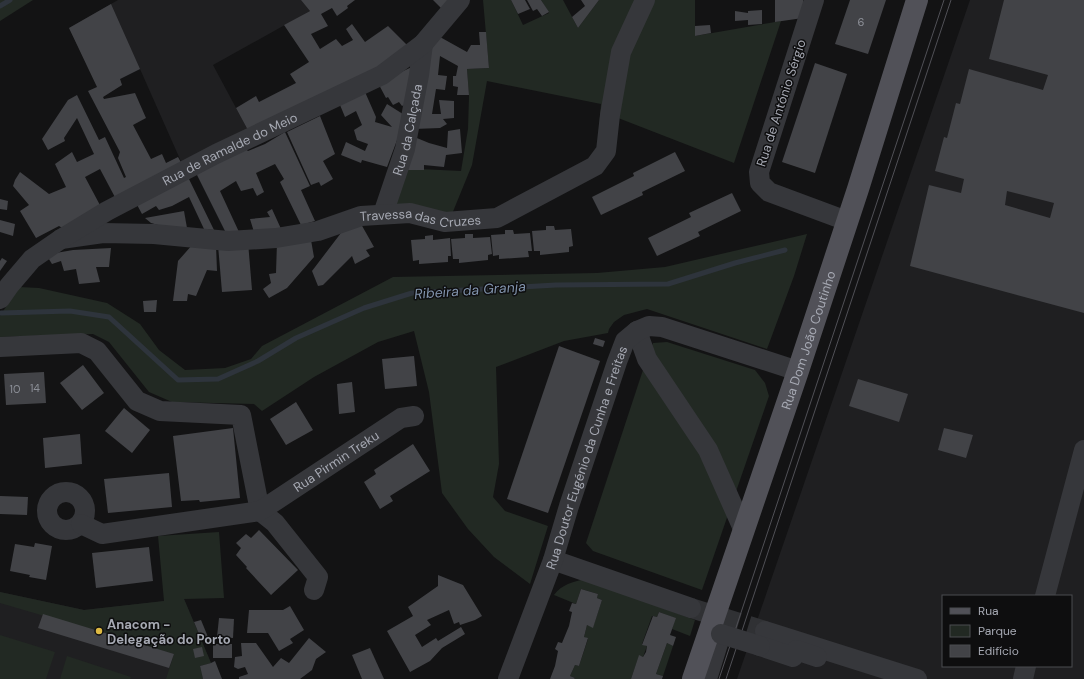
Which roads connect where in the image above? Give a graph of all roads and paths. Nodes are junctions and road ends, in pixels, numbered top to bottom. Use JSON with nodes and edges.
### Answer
{"nodes":[{"id":1,"x":460,"y":0,"type":"edge"},
{"id":2,"x":645,"y":0,"type":"edge"},
{"id":3,"x":814,"y":0,"type":"edge"},
{"id":4,"x":917,"y":0,"type":"edge"},
{"id":5,"x":423,"y":44,"type":"junction"},
{"id":6,"x":383,"y":214,"type":"junction"},
{"id":7,"x":847,"y":221,"type":"junction"},
{"id":8,"x":61,"y":239,"type":"junction"},
{"id":9,"x":0,"y":299,"type":"edge"},
{"id":10,"x":637,"y":332,"type":"junction"},
{"id":11,"x":0,"y":348,"type":"edge"},
{"id":12,"x":798,"y":372,"type":"junction"},
{"id":13,"x":414,"y":416,"type":"dead end"},
{"id":14,"x":1084,"y":450,"type":"edge"},
{"id":15,"x":260,"y":511,"type":"junction"},
{"id":16,"x":81,"y":524,"type":"dead end"},
{"id":17,"x":744,"y":531,"type":"junction"},
{"id":18,"x":553,"y":560,"type":"junction"},
{"id":19,"x":314,"y":590,"type":"dead end"},
{"id":20,"x":1045,"y":595,"type":"edge"},
{"id":21,"x":692,"y":608,"type":"tunnel mouth"},
{"id":22,"x":762,"y":638,"type":"junction"},
{"id":23,"x":1026,"y":667,"type":"edge"},
{"id":24,"x":508,"y":679,"type":"edge"},
{"id":25,"x":698,"y":679,"type":"edge"},
{"id":26,"x":886,"y":679,"type":"edge"},
{"id":27,"x":917,"y":679,"type":"edge"},
{"id":28,"x":1022,"y":679,"type":"edge"}],
"edges":[{"from":1,"to":5,"type":"street","name":"Rua de Ramalde do Meio"},
{"from":2,"to":6,"type":"street","name":"Travessa das Cruzes"},
{"from":3,"to":7,"type":"street","name":"Rua de António Sérgio"},
{"from":4,"to":7,"type":"main road","name":"Rua Dom João Coutinho"},
{"from":5,"to":6,"type":"street","name":"Rua da Calçada"},
{"from":5,"to":8,"type":"street","name":"Rua de Ramalde do Meio"},
{"from":6,"to":8,"type":"street","name":"Travessa das Cruzes"},
{"from":7,"to":12,"type":"main road","name":"Rua Dom João Coutinho"},
{"from":8,"to":9,"type":"street","name":"Rua de Ramalde do Meio"},
{"from":10,"to":12,"type":"street","name":"Rua Doutor Eugénio da Cunha e Freitas"},
{"from":10,"to":17,"type":"street"},
{"from":10,"to":18,"type":"street","name":"Rua Doutor Eugénio da Cunha e Freitas"},
{"from":11,"to":15,"type":"street"},
{"from":12,"to":17,"type":"main road","name":"Rua Dom João Coutinho"},
{"from":13,"to":15,"type":"street","name":"Rua Pirmin Treku"},
{"from":14,"to":20,"type":"street"},
{"from":15,"to":16,"type":"street"},
{"from":15,"to":19,"type":"street"},
{"from":17,"to":25,"type":"main road","name":"Rua Dom João Coutinho"},
{"from":18,"to":21,"type":"street"},
{"from":18,"to":24,"type":"street","name":"Rua Doutor Eugénio da Cunha e Freitas"},
{"from":22,"to":25,"type":"street","bridge":true},
{"from":22,"to":26,"type":"street"},
{"from":22,"to":27,"type":"street"},
{"from":23,"to":28,"type":"street"}]}
